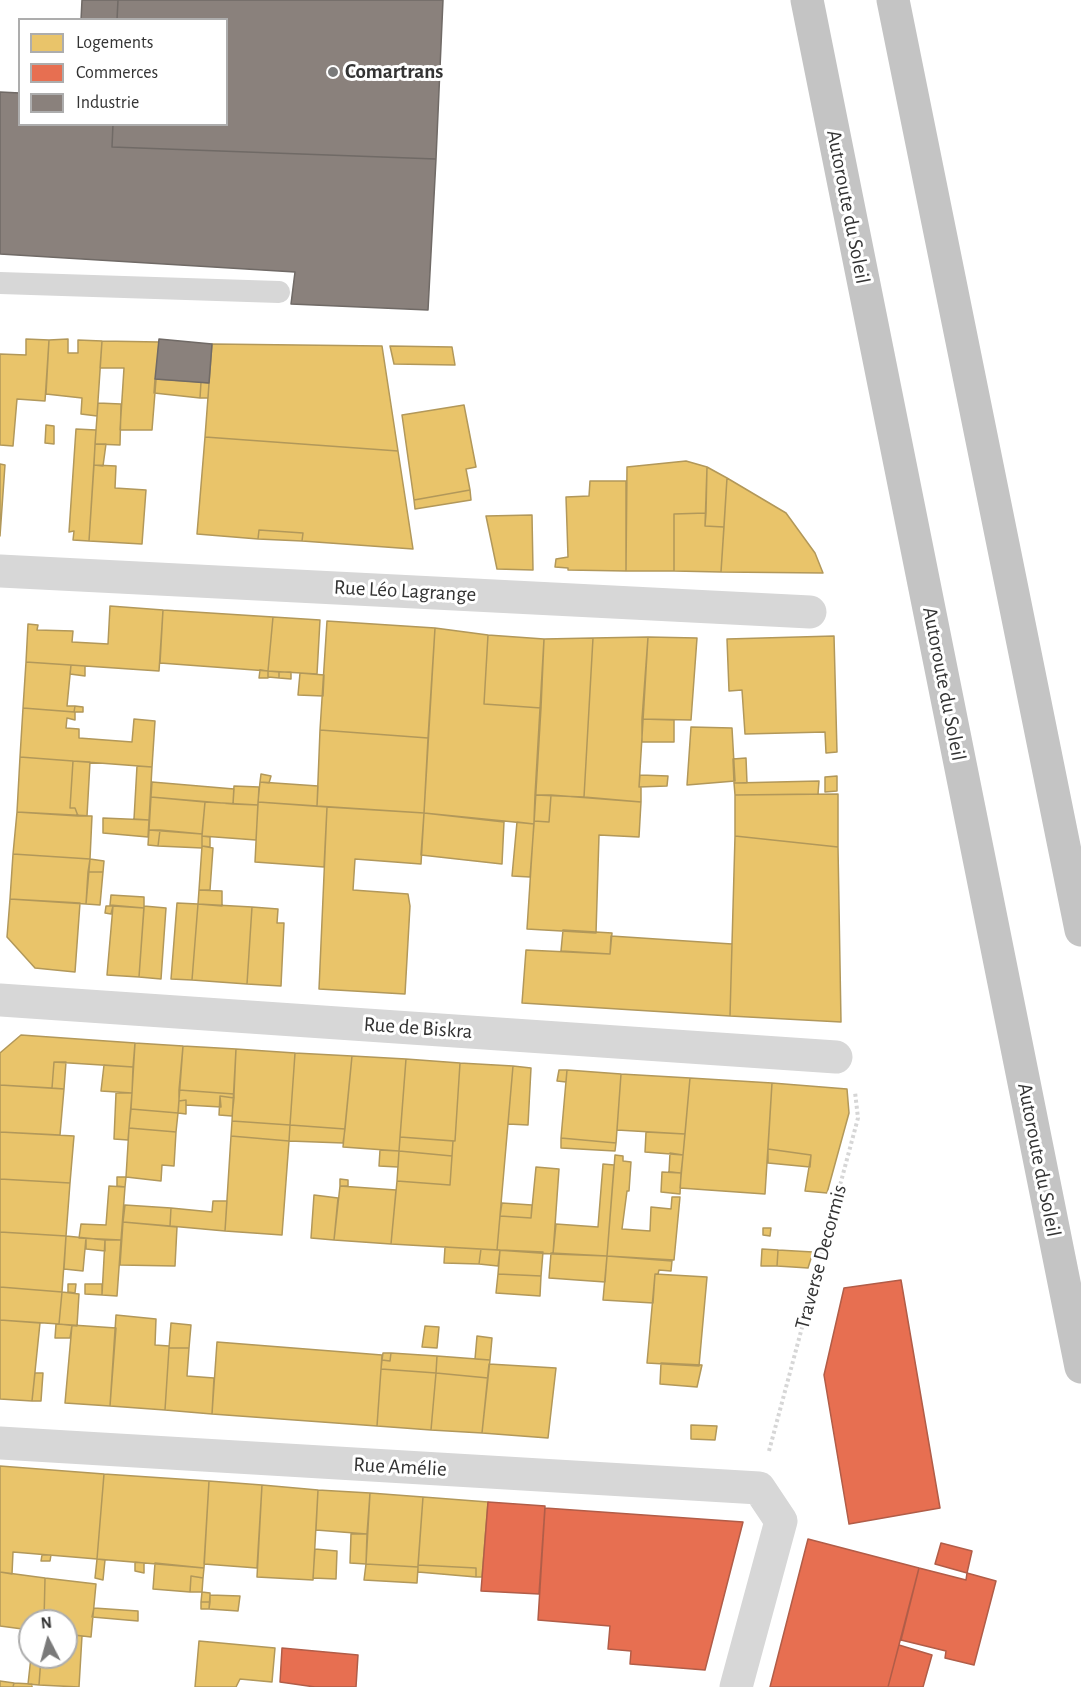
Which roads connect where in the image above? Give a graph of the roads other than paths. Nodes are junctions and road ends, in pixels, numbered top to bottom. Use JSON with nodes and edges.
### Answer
{"nodes":[{"id":1,"x":807,"y":0,"type":"edge"},
{"id":2,"x":893,"y":0,"type":"edge"},
{"id":3,"x":0,"y":283,"type":"edge"},
{"id":4,"x":279,"y":292,"type":"dead end"},
{"id":5,"x":1,"y":580,"type":"edge"},
{"id":6,"x":810,"y":612,"type":"dead end"},
{"id":7,"x":1081,"y":930,"type":"edge"},
{"id":8,"x":0,"y":1000,"type":"edge"},
{"id":9,"x":836,"y":1057,"type":"dead end"},
{"id":10,"x":1081,"y":1368,"type":"edge"},
{"id":11,"x":0,"y":1443,"type":"edge"},
{"id":12,"x":736,"y":1687,"type":"edge"}],
"edges":[{"from":1,"to":10,"type":"highway","name":"Autoroute du Soleil"},
{"from":2,"to":7,"type":"highway"},
{"from":3,"to":4,"type":"lane"},
{"from":5,"to":6,"type":"street","name":"Rue Léo Lagrange"},
{"from":8,"to":9,"type":"street","name":"Rue de Biskra"},
{"from":11,"to":12,"type":"street","name":"Rue Amélie"}]}
